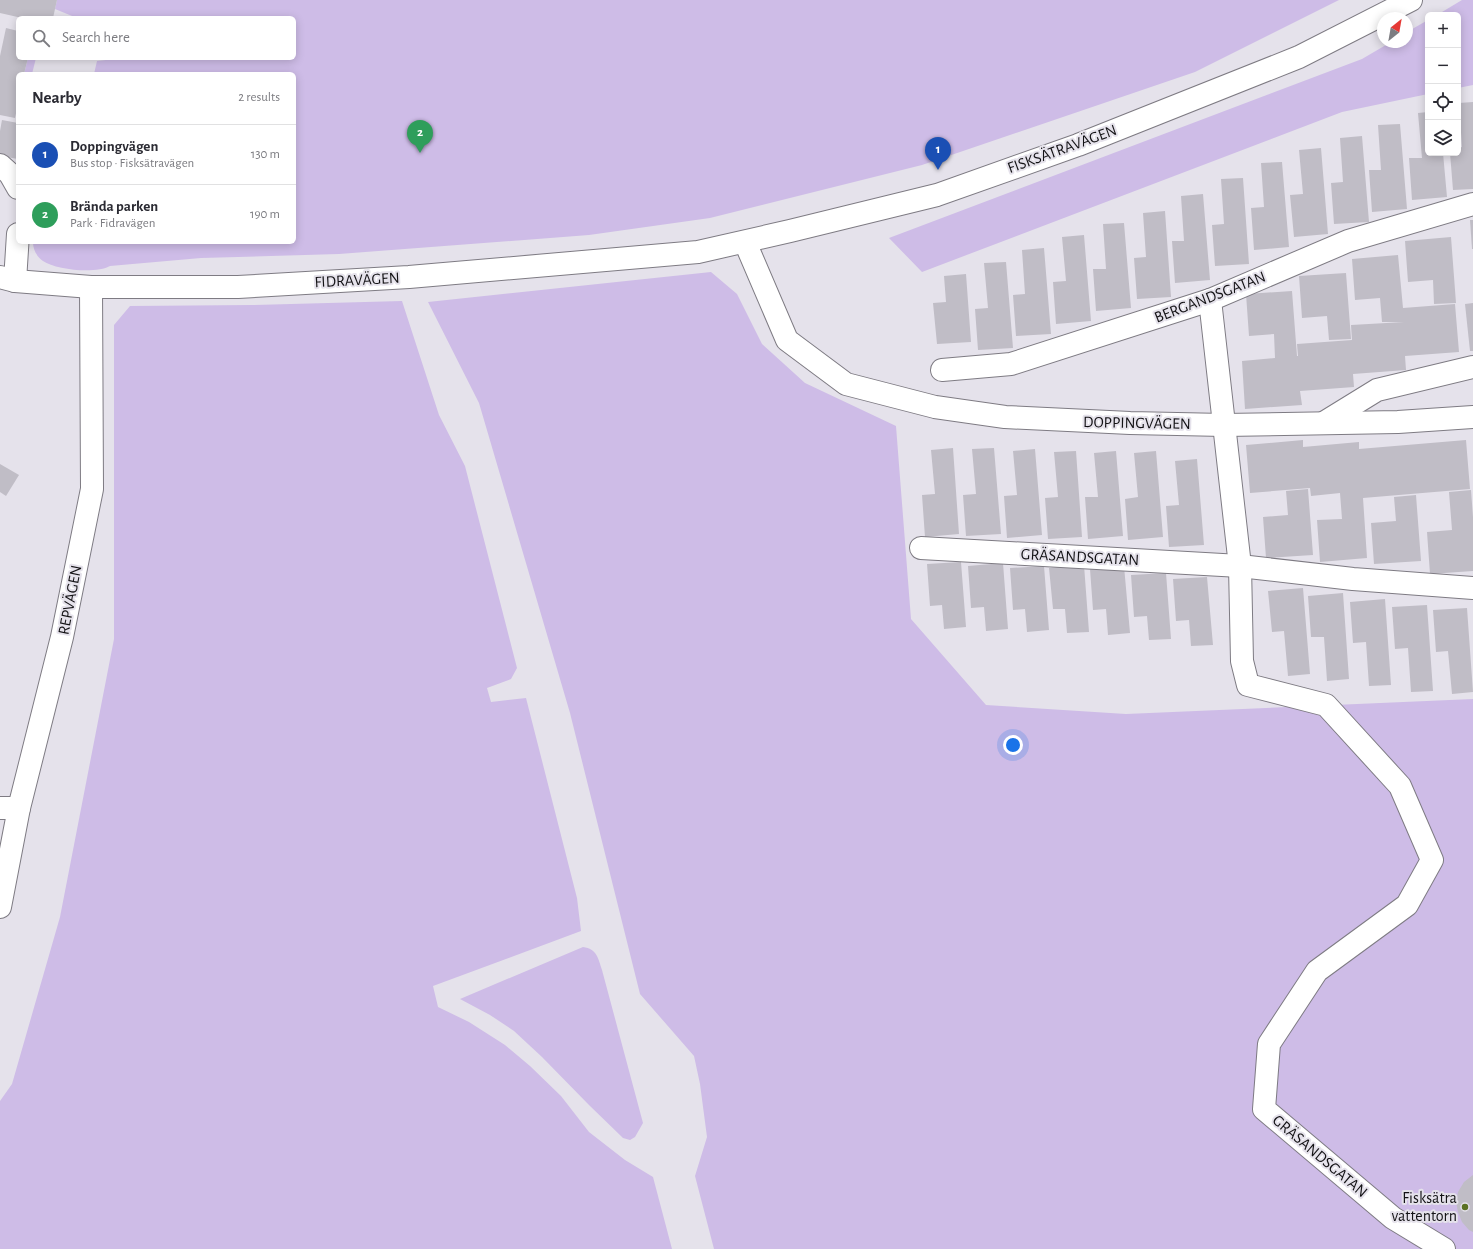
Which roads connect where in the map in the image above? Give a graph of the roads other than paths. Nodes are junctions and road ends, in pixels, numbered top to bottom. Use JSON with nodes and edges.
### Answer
{"nodes":[{"id":1,"x":1410,"y":0,"type":"edge"},
{"id":2,"x":0,"y":165,"type":"edge"},
{"id":3,"x":16,"y":184,"type":"edge"},
{"id":4,"x":1473,"y":204,"type":"edge"},
{"id":5,"x":16,"y":242,"type":"edge"},
{"id":6,"x":745,"y":242,"type":"junction"},
{"id":7,"x":698,"y":252,"type":"joint"},
{"id":8,"x":7,"y":279,"type":"edge"},
{"id":9,"x":91,"y":287,"type":"junction"},
{"id":10,"x":1210,"y":300,"type":"junction"},
{"id":11,"x":1473,"y":368,"type":"edge"},
{"id":12,"x":942,"y":370,"type":"dead end"},
{"id":13,"x":1473,"y":417,"type":"edge"},
{"id":14,"x":1325,"y":422,"type":"junction"},
{"id":15,"x":1224,"y":425,"type":"junction"},
{"id":16,"x":921,"y":548,"type":"dead end"},
{"id":17,"x":1240,"y":566,"type":"junction"},
{"id":18,"x":1473,"y":588,"type":"edge"},
{"id":19,"x":9,"y":808,"type":"edge"},
{"id":20,"x":0,"y":907,"type":"edge"},
{"id":21,"x":1444,"y":1249,"type":"edge"}],
"edges":[{"from":1,"to":6,"type":"street","name":"FISKSÄTRAVÄGEN"},
{"from":2,"to":3,"type":"street"},
{"from":4,"to":10,"type":"street","name":"BERGANDSGATAN"},
{"from":5,"to":8,"type":"street","name":"FIDRAVÄGEN"},
{"from":6,"to":7,"type":"street","name":"FISKSÄTRAVÄGEN"},
{"from":6,"to":15,"type":"street","name":"DOPPINGVÄGEN"},
{"from":7,"to":9,"type":"street","name":"FIDRAVÄGEN"},
{"from":8,"to":9,"type":"street","name":"FIDRAVÄGEN"},
{"from":9,"to":19,"type":"street","name":"REPVÄGEN"},
{"from":10,"to":12,"type":"street","name":"BERGANDSGATAN"},
{"from":10,"to":15,"type":"street","name":"GRÄSANDSGATAN"},
{"from":11,"to":14,"type":"street","name":"DOPPINGVÄGEN"},
{"from":13,"to":14,"type":"street","name":"DOPPINGVÄGEN"},
{"from":14,"to":15,"type":"street","name":"DOPPINGVÄGEN"},
{"from":15,"to":17,"type":"street","name":"GRÄSANDSGATAN"},
{"from":16,"to":17,"type":"street","name":"GRÄSANDSGATAN"},
{"from":17,"to":18,"type":"street","name":"GRÄSANDSGATAN"},
{"from":17,"to":21,"type":"street","name":"GRÄSANDSGATAN"},
{"from":19,"to":20,"type":"street","name":"REPVÄGEN"}]}
